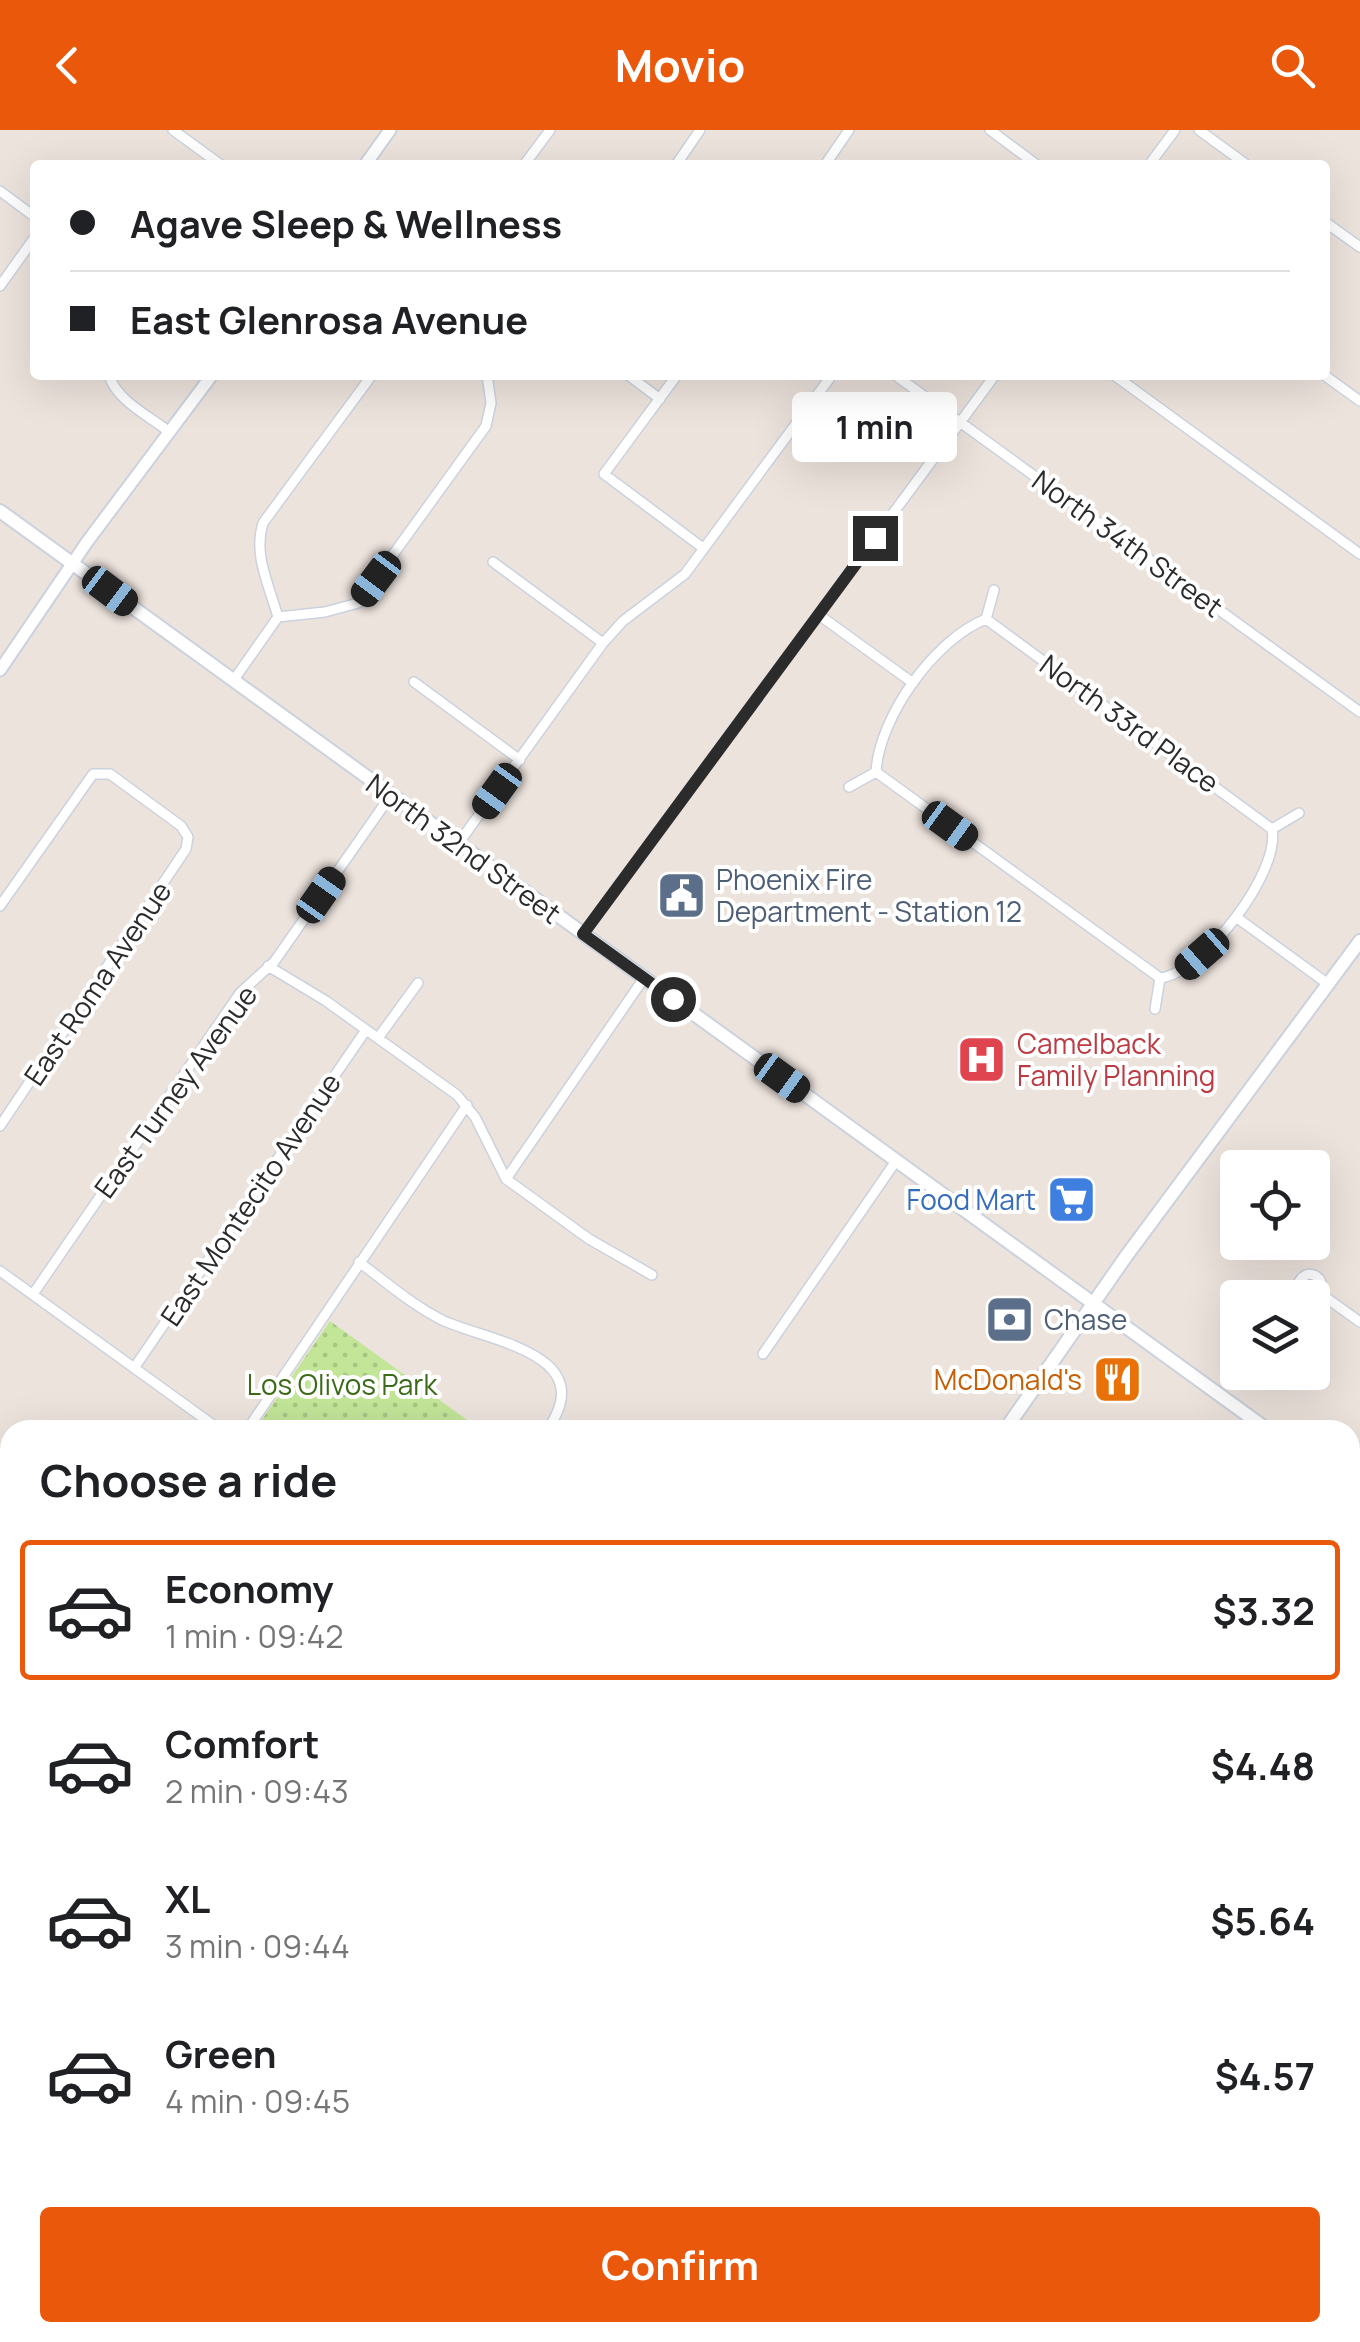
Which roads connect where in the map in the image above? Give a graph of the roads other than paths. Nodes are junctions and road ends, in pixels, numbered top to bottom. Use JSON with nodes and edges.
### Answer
{"nodes":[{"id":1,"x":173,"y":130,"type":"edge"},
{"id":2,"x":390,"y":130,"type":"edge"},
{"id":3,"x":550,"y":130,"type":"edge"},
{"id":4,"x":700,"y":130,"type":"edge"},
{"id":5,"x":849,"y":130,"type":"edge"},
{"id":6,"x":990,"y":130,"type":"edge"},
{"id":7,"x":1175,"y":130,"type":"edge"},
{"id":8,"x":1199,"y":130,"type":"edge"},
{"id":9,"x":214,"y":160,"type":"edge"},
{"id":10,"x":369,"y":160,"type":"edge"},
{"id":11,"x":528,"y":160,"type":"edge"},
{"id":12,"x":679,"y":160,"type":"edge"},
{"id":13,"x":828,"y":160,"type":"edge"},
{"id":14,"x":1030,"y":160,"type":"edge"},
{"id":15,"x":1153,"y":160,"type":"edge"},
{"id":16,"x":1240,"y":160,"type":"edge"},
{"id":17,"x":0,"y":191,"type":"edge"},
{"id":18,"x":30,"y":213,"type":"edge"},
{"id":19,"x":1330,"y":226,"type":"edge"},
{"id":20,"x":30,"y":243,"type":"edge"},
{"id":21,"x":1360,"y":248,"type":"edge"},
{"id":22,"x":0,"y":286,"type":"edge"},
{"id":23,"x":110,"y":380,"type":"edge"},
{"id":24,"x":208,"y":380,"type":"edge"},
{"id":25,"x":368,"y":380,"type":"edge"},
{"id":26,"x":488,"y":380,"type":"edge"},
{"id":27,"x":635,"y":380,"type":"edge"},
{"id":28,"x":673,"y":380,"type":"edge"},
{"id":29,"x":828,"y":380,"type":"edge"},
{"id":30,"x":902,"y":380,"type":"edge"},
{"id":31,"x":991,"y":380,"type":"edge"},
{"id":32,"x":1121,"y":380,"type":"edge"},
{"id":33,"x":1330,"y":380,"type":"edge"},
{"id":34,"x":660,"y":399,"type":"junction"},
{"id":35,"x":1360,"y":402,"type":"edge"},
{"id":36,"x":960,"y":422,"type":"junction"},
{"id":37,"x":168,"y":431,"type":"junction"},
{"id":38,"x":0,"y":511,"type":"edge"},
{"id":39,"x":703,"y":548,"type":"junction"},
{"id":40,"x":1360,"y":554,"type":"edge"},
{"id":41,"x":493,"y":562,"type":"dead end"},
{"id":42,"x":72,"y":563,"type":"junction"},
{"id":43,"x":994,"y":590,"type":"dead end"},
{"id":44,"x":819,"y":614,"type":"junction"},
{"id":45,"x":278,"y":616,"type":"junction"},
{"id":46,"x":986,"y":619,"type":"junction"},
{"id":47,"x":603,"y":644,"type":"junction"},
{"id":48,"x":0,"y":670,"type":"edge"},
{"id":49,"x":233,"y":681,"type":"junction"},
{"id":50,"x":414,"y":682,"type":"dead end"},
{"id":51,"x":913,"y":683,"type":"junction"},
{"id":52,"x":1359,"y":709,"type":"edge"},
{"id":53,"x":520,"y":760,"type":"junction"},
{"id":54,"x":876,"y":772,"type":"junction"},
{"id":55,"x":849,"y":787,"type":"dead end"},
{"id":56,"x":391,"y":795,"type":"junction"},
{"id":57,"x":1299,"y":814,"type":"dead end"},
{"id":58,"x":1272,"y":829,"type":"junction"},
{"id":59,"x":458,"y":844,"type":"junction"},
{"id":60,"x":0,"y":906,"type":"edge"},
{"id":61,"x":1236,"y":918,"type":"junction"},
{"id":62,"x":583,"y":934,"type":"junction"},
{"id":63,"x":1360,"y":940,"type":"edge"},
{"id":64,"x":268,"y":966,"type":"junction"},
{"id":65,"x":644,"y":978,"type":"junction"},
{"id":66,"x":1160,"y":978,"type":"junction"},
{"id":67,"x":418,"y":983,"type":"dead end"},
{"id":68,"x":1328,"y":984,"type":"junction"},
{"id":69,"x":1155,"y":1009,"type":"dead end"},
{"id":70,"x":366,"y":1030,"type":"junction"},
{"id":71,"x":378,"y":1038,"type":"junction"},
{"id":72,"x":468,"y":1105,"type":"junction"},
{"id":73,"x":0,"y":1126,"type":"edge"},
{"id":74,"x":896,"y":1161,"type":"junction"},
{"id":75,"x":506,"y":1178,"type":"junction"},
{"id":76,"x":359,"y":1262,"type":"junction"},
{"id":77,"x":0,"y":1270,"type":"edge"},
{"id":78,"x":652,"y":1275,"type":"dead end"},
{"id":79,"x":1299,"y":1280,"type":"edge"},
{"id":80,"x":1321,"y":1280,"type":"edge"},
{"id":81,"x":33,"y":1294,"type":"junction"},
{"id":82,"x":1092,"y":1304,"type":"junction"},
{"id":83,"x":1330,"y":1304,"type":"edge"},
{"id":84,"x":1360,"y":1322,"type":"edge"},
{"id":85,"x":763,"y":1354,"type":"dead end"},
{"id":86,"x":134,"y":1368,"type":"junction"},
{"id":87,"x":206,"y":1420,"type":"edge"},
{"id":88,"x":254,"y":1420,"type":"edge"},
{"id":89,"x":553,"y":1420,"type":"edge"},
{"id":90,"x":1012,"y":1420,"type":"edge"},
{"id":91,"x":1254,"y":1420,"type":"edge"}],
"edges":[{"from":1,"to":9,"type":"street"},
{"from":2,"to":10,"type":"street"},
{"from":3,"to":11,"type":"street"},
{"from":4,"to":12,"type":"street"},
{"from":5,"to":13,"type":"street"},
{"from":6,"to":14,"type":"street"},
{"from":7,"to":15,"type":"street"},
{"from":8,"to":16,"type":"street"},
{"from":17,"to":18,"type":"street"},
{"from":19,"to":21,"type":"street"},
{"from":20,"to":22,"type":"street"},
{"from":23,"to":37,"type":"street"},
{"from":24,"to":37,"type":"street"},
{"from":25,"to":45,"type":"street"},
{"from":26,"to":45,"type":"street"},
{"from":27,"to":34,"type":"street"},
{"from":28,"to":34,"type":"street"},
{"from":29,"to":39,"type":"street"},
{"from":30,"to":36,"type":"street","name":"North 34th Street"},
{"from":31,"to":36,"type":"street"},
{"from":32,"to":40,"type":"street"},
{"from":33,"to":35,"type":"street"},
{"from":34,"to":39,"type":"street"},
{"from":36,"to":44,"type":"street"},
{"from":36,"to":52,"type":"street","name":"North 34th Street"},
{"from":37,"to":42,"type":"street"},
{"from":38,"to":42,"type":"main road","name":"North 32nd Street"},
{"from":39,"to":47,"type":"street"},
{"from":41,"to":47,"type":"street"},
{"from":42,"to":48,"type":"street"},
{"from":42,"to":49,"type":"main road","name":"North 32nd Street"},
{"from":43,"to":46,"type":"street"},
{"from":44,"to":51,"type":"street"},
{"from":44,"to":62,"type":"street"},
{"from":45,"to":49,"type":"street"},
{"from":46,"to":51,"type":"street"},
{"from":46,"to":58,"type":"street","name":"North 33rd Place"},
{"from":47,"to":53,"type":"street"},
{"from":49,"to":56,"type":"main road","name":"North 32nd Street"},
{"from":50,"to":53,"type":"street"},
{"from":51,"to":54,"type":"street"},
{"from":53,"to":59,"type":"street"},
{"from":54,"to":55,"type":"street"},
{"from":54,"to":66,"type":"street"},
{"from":56,"to":59,"type":"main road","name":"North 32nd Street"},
{"from":56,"to":64,"type":"street","name":"East Turney Avenue"},
{"from":57,"to":58,"type":"street"},
{"from":58,"to":61,"type":"street"},
{"from":59,"to":62,"type":"main road","name":"North 32nd Street"},
{"from":60,"to":73,"type":"street","name":"East Roma Avenue"},
{"from":61,"to":66,"type":"street"},
{"from":61,"to":68,"type":"street"},
{"from":62,"to":65,"type":"main road","name":"North 32nd Street"},
{"from":63,"to":68,"type":"main road"},
{"from":64,"to":70,"type":"street"},
{"from":64,"to":81,"type":"street","name":"East Turney Avenue"},
{"from":65,"to":74,"type":"main road","name":"North 32nd Street"},
{"from":65,"to":75,"type":"street"},
{"from":66,"to":69,"type":"street"},
{"from":67,"to":71,"type":"street"},
{"from":68,"to":82,"type":"main road"},
{"from":70,"to":71,"type":"street"},
{"from":70,"to":86,"type":"street","name":"East Montecito Avenue"},
{"from":71,"to":72,"type":"street"},
{"from":72,"to":75,"type":"street"},
{"from":72,"to":76,"type":"street"},
{"from":74,"to":82,"type":"main road","name":"North 32nd Street"},
{"from":74,"to":85,"type":"street"},
{"from":75,"to":78,"type":"street"},
{"from":76,"to":88,"type":"street"},
{"from":76,"to":89,"type":"street"},
{"from":77,"to":81,"type":"street"},
{"from":79,"to":80,"type":"street"},
{"from":81,"to":86,"type":"street"},
{"from":82,"to":90,"type":"main road"},
{"from":82,"to":91,"type":"main road","name":"North 32nd Street"},
{"from":83,"to":84,"type":"street"},
{"from":86,"to":87,"type":"street"}]}
